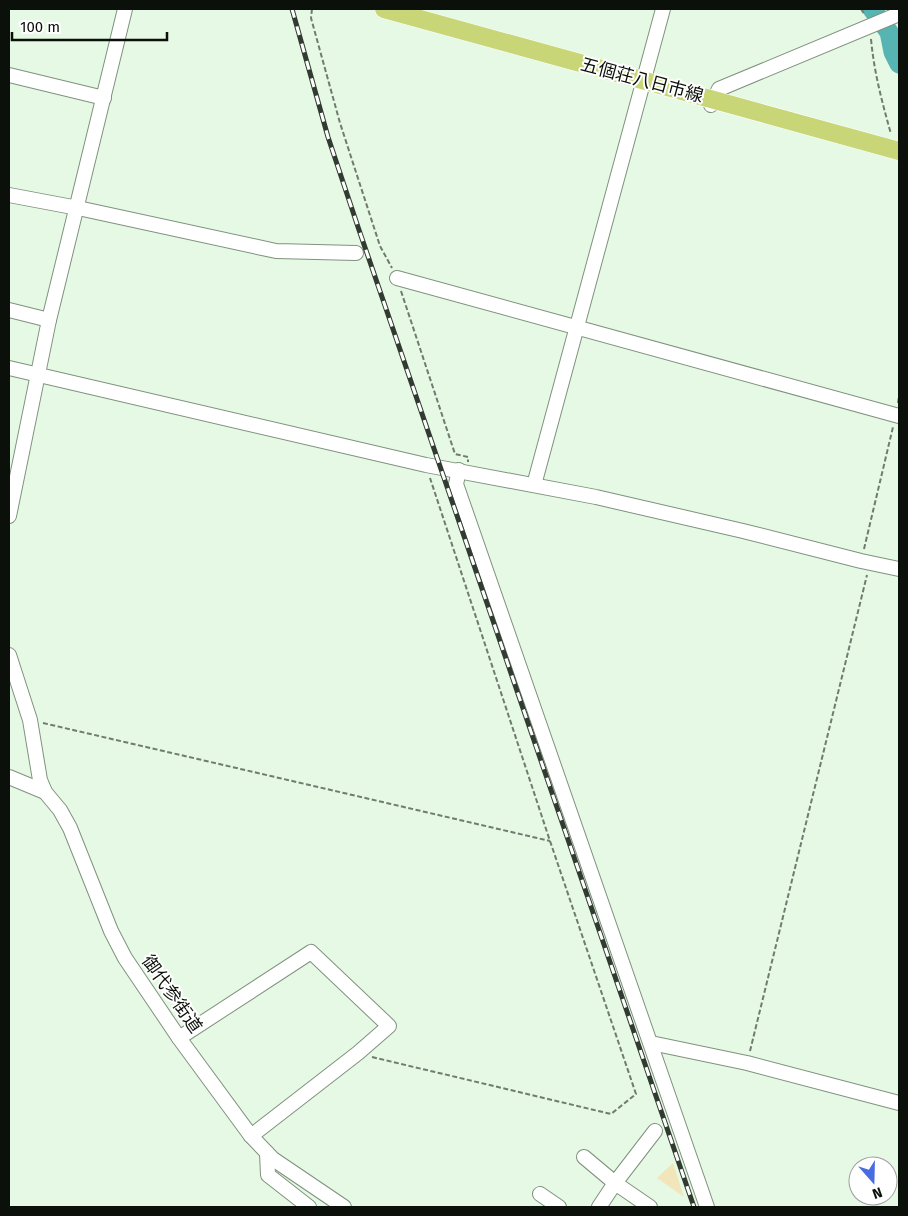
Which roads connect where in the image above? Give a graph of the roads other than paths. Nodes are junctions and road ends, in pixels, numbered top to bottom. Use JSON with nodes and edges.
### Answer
{"nodes":[{"id":1,"x":125,"y":9,"type":"edge"},
{"id":2,"x":384,"y":9,"type":"edge"},
{"id":3,"x":663,"y":9,"type":"edge"},
{"id":4,"x":899,"y":14,"type":"edge"},
{"id":5,"x":9,"y":75,"type":"edge"},
{"id":6,"x":644,"y":81,"type":"junction"},
{"id":7,"x":104,"y":98,"type":"junction"},
{"id":8,"x":712,"y":102,"type":"junction"},
{"id":9,"x":897,"y":150,"type":"edge"},
{"id":10,"x":9,"y":195,"type":"edge"},
{"id":11,"x":78,"y":208,"type":"junction"},
{"id":12,"x":356,"y":253,"type":"dead end"},
{"id":13,"x":397,"y":278,"type":"road end"},
{"id":14,"x":9,"y":310,"type":"edge"},
{"id":15,"x":49,"y":320,"type":"junction"},
{"id":16,"x":577,"y":327,"type":"junction"},
{"id":17,"x":9,"y":368,"type":"edge"},
{"id":18,"x":38,"y":374,"type":"junction"},
{"id":19,"x":897,"y":416,"type":"edge"},
{"id":20,"x":463,"y":471,"type":"junction"},
{"id":21,"x":534,"y":485,"type":"junction"},
{"id":22,"x":9,"y":516,"type":"edge"},
{"id":23,"x":899,"y":569,"type":"edge"},
{"id":24,"x":9,"y":655,"type":"edge"},
{"id":25,"x":9,"y":777,"type":"edge"},
{"id":26,"x":45,"y":792,"type":"junction"},
{"id":27,"x":179,"y":1038,"type":"junction"},
{"id":28,"x":651,"y":1043,"type":"junction"},
{"id":29,"x":899,"y":1103,"type":"edge"},
{"id":30,"x":655,"y":1131,"type":"dead end"},
{"id":31,"x":251,"y":1136,"type":"junction"},
{"id":32,"x":267,"y":1153,"type":"junction"},
{"id":33,"x":584,"y":1156,"type":"dead end"},
{"id":34,"x":615,"y":1183,"type":"junction"},
{"id":35,"x":540,"y":1194,"type":"dead end"},
{"id":36,"x":309,"y":1207,"type":"edge"},
{"id":37,"x":344,"y":1207,"type":"edge"},
{"id":38,"x":559,"y":1207,"type":"edge"},
{"id":39,"x":600,"y":1207,"type":"edge"},
{"id":40,"x":650,"y":1207,"type":"edge"},
{"id":41,"x":707,"y":1207,"type":"edge"}],
"edges":[{"from":1,"to":7,"type":"street"},
{"from":2,"to":6,"type":"main road","name":"五個荘八日市線"},
{"from":3,"to":6,"type":"street"},
{"from":4,"to":8,"type":"street"},
{"from":5,"to":7,"type":"street"},
{"from":6,"to":8,"type":"main road","name":"五個荘八日市線"},
{"from":6,"to":16,"type":"street"},
{"from":7,"to":11,"type":"street"},
{"from":8,"to":9,"type":"main road","name":"五個荘八日市線"},
{"from":10,"to":11,"type":"street"},
{"from":11,"to":12,"type":"street"},
{"from":11,"to":15,"type":"street"},
{"from":13,"to":16,"type":"street"},
{"from":14,"to":15,"type":"street"},
{"from":15,"to":18,"type":"street"},
{"from":16,"to":19,"type":"street"},
{"from":16,"to":21,"type":"street"},
{"from":17,"to":18,"type":"street"},
{"from":18,"to":20,"type":"street"},
{"from":18,"to":22,"type":"street"},
{"from":20,"to":21,"type":"street"},
{"from":20,"to":28,"type":"street"},
{"from":21,"to":23,"type":"street"},
{"from":24,"to":26,"type":"street"},
{"from":25,"to":26,"type":"street","name":"御代参街道"},
{"from":26,"to":27,"type":"street","name":"御代参街道"},
{"from":27,"to":31,"type":"street","name":"御代参街道"},
{"from":27,"to":31,"type":"street"},
{"from":28,"to":29,"type":"street"},
{"from":28,"to":41,"type":"street"},
{"from":30,"to":34,"type":"street"},
{"from":31,"to":32,"type":"street","name":"御代参街道"},
{"from":32,"to":36,"type":"street"},
{"from":32,"to":37,"type":"street","name":"御代参街道"},
{"from":33,"to":34,"type":"street"},
{"from":34,"to":39,"type":"street"},
{"from":34,"to":40,"type":"street"},
{"from":35,"to":38,"type":"street"}]}
